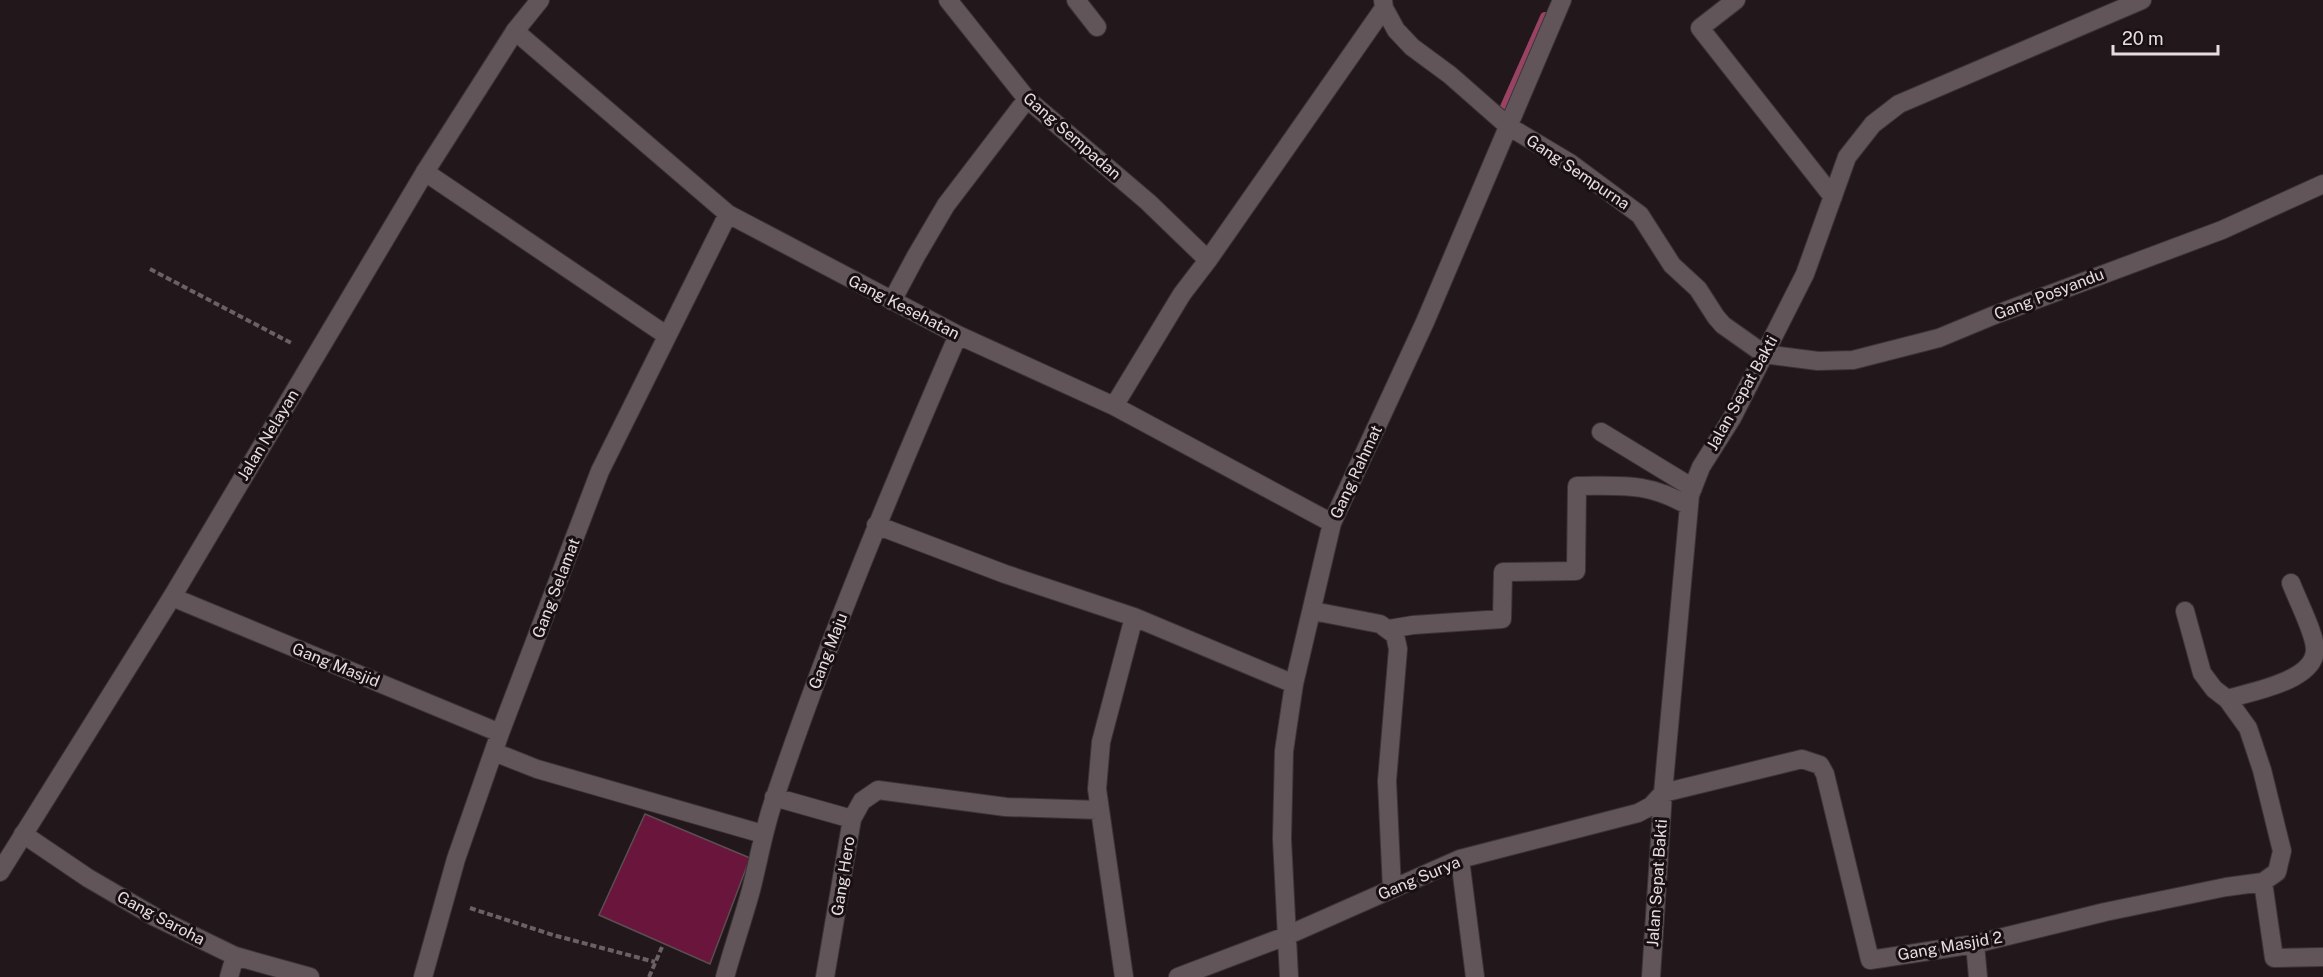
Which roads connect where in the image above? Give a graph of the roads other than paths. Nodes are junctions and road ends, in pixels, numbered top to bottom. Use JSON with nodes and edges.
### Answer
{"nodes":[{"id":1,"x":540,"y":0,"type":"edge"},
{"id":2,"x":948,"y":0,"type":"edge"},
{"id":3,"x":1076,"y":0,"type":"edge"},
{"id":4,"x":1562,"y":0,"type":"edge"},
{"id":5,"x":1736,"y":0,"type":"edge"},
{"id":6,"x":2142,"y":0,"type":"edge"},
{"id":7,"x":1383,"y":4,"type":"edge"},
{"id":8,"x":1096,"y":27,"type":"dead end"},
{"id":9,"x":515,"y":31,"type":"junction"},
{"id":10,"x":1027,"y":99,"type":"junction"},
{"id":11,"x":1508,"y":126,"type":"junction"},
{"id":12,"x":425,"y":172,"type":"junction"},
{"id":13,"x":2323,"y":184,"type":"edge"},
{"id":14,"x":1833,"y":197,"type":"junction"},
{"id":15,"x":728,"y":214,"type":"junction"},
{"id":16,"x":1208,"y":260,"type":"junction"},
{"id":17,"x":892,"y":301,"type":"junction"},
{"id":18,"x":666,"y":335,"type":"junction"},
{"id":19,"x":958,"y":335,"type":"junction"},
{"id":20,"x":1764,"y":354,"type":"junction"},
{"id":21,"x":1114,"y":406,"type":"junction"},
{"id":22,"x":1601,"y":432,"type":"dead end"},
{"id":23,"x":1691,"y":497,"type":"junction"},
{"id":24,"x":1332,"y":524,"type":"junction"},
{"id":25,"x":876,"y":525,"type":"junction"},
{"id":26,"x":2291,"y":583,"type":"dead end"},
{"id":27,"x":172,"y":597,"type":"junction"},
{"id":28,"x":1312,"y":610,"type":"junction"},
{"id":29,"x":2185,"y":611,"type":"dead end"},
{"id":30,"x":1134,"y":617,"type":"junction"},
{"id":31,"x":1389,"y":629,"type":"junction"},
{"id":32,"x":1294,"y":684,"type":"junction"},
{"id":33,"x":2227,"y":699,"type":"junction"},
{"id":34,"x":500,"y":733,"type":"junction"},
{"id":35,"x":494,"y":752,"type":"junction"},
{"id":36,"x":1663,"y":793,"type":"junction"},
{"id":37,"x":774,"y":797,"type":"junction"},
{"id":38,"x":1099,"y":810,"type":"junction"},
{"id":39,"x":852,"y":819,"type":"junction"},
{"id":40,"x":23,"y":834,"type":"junction"},
{"id":41,"x":763,"y":834,"type":"junction"},
{"id":42,"x":1460,"y":859,"type":"junction"},
{"id":43,"x":0,"y":872,"type":"edge"},
{"id":44,"x":2263,"y":882,"type":"junction"},
{"id":45,"x":1392,"y":889,"type":"junction"},
{"id":46,"x":1286,"y":936,"type":"junction"},
{"id":47,"x":1975,"y":944,"type":"junction"},
{"id":48,"x":235,"y":956,"type":"junction"},
{"id":49,"x":2323,"y":957,"type":"edge"},
{"id":50,"x":229,"y":977,"type":"edge"},
{"id":51,"x":310,"y":977,"type":"edge"},
{"id":52,"x":423,"y":977,"type":"edge"},
{"id":53,"x":724,"y":977,"type":"edge"},
{"id":54,"x":825,"y":977,"type":"edge"},
{"id":55,"x":1124,"y":977,"type":"edge"},
{"id":56,"x":1178,"y":977,"type":"edge"},
{"id":57,"x":1289,"y":977,"type":"edge"},
{"id":58,"x":1475,"y":977,"type":"edge"},
{"id":59,"x":1651,"y":977,"type":"edge"},
{"id":60,"x":1978,"y":977,"type":"edge"}],
"edges":[{"from":1,"to":9,"type":"street","name":"Jalan Nelayan"},
{"from":2,"to":10,"type":"street","name":"Gang Sempadan"},
{"from":3,"to":8,"type":"street"},
{"from":4,"to":11,"type":"street","name":"Gang Rahmat"},
{"from":5,"to":14,"type":"street"},
{"from":6,"to":14,"type":"street","name":"Jalan Sepat Bakti"},
{"from":7,"to":11,"type":"street","name":"Gang Sempurna"},
{"from":7,"to":16,"type":"street"},
{"from":9,"to":12,"type":"street","name":"Jalan Nelayan"},
{"from":9,"to":15,"type":"street","name":"Gang Kesehatan"},
{"from":10,"to":16,"type":"street","name":"Gang Sempadan"},
{"from":10,"to":17,"type":"street"},
{"from":11,"to":20,"type":"street","name":"Gang Sempurna"},
{"from":11,"to":24,"type":"street","name":"Gang Rahmat"},
{"from":12,"to":18,"type":"street"},
{"from":12,"to":27,"type":"street","name":"Jalan Nelayan"},
{"from":13,"to":20,"type":"street","name":"Gang Posyandu"},
{"from":14,"to":20,"type":"street","name":"Jalan Sepat Bakti"},
{"from":15,"to":17,"type":"street","name":"Gang Kesehatan"},
{"from":15,"to":18,"type":"street","name":"Gang Selamat"},
{"from":16,"to":21,"type":"street"},
{"from":17,"to":19,"type":"street","name":"Gang Kesehatan"},
{"from":18,"to":34,"type":"street","name":"Gang Selamat"},
{"from":19,"to":21,"type":"street","name":"Gang Kesehatan"},
{"from":19,"to":25,"type":"street","name":"Gang Maju"},
{"from":20,"to":23,"type":"street","name":"Jalan Sepat Bakti"},
{"from":21,"to":24,"type":"street","name":"Gang Kesehatan"},
{"from":22,"to":23,"type":"street"},
{"from":23,"to":31,"type":"street"},
{"from":23,"to":36,"type":"street","name":"Jalan Sepat Bakti"},
{"from":24,"to":28,"type":"street","name":"Gang Rahmat"},
{"from":25,"to":30,"type":"street"},
{"from":25,"to":37,"type":"street","name":"Gang Maju"},
{"from":26,"to":33,"type":"street"},
{"from":27,"to":34,"type":"street","name":"Gang Masjid"},
{"from":27,"to":40,"type":"street","name":"Jalan Nelayan"},
{"from":28,"to":31,"type":"street"},
{"from":28,"to":32,"type":"street","name":"Gang Rahmat"},
{"from":29,"to":33,"type":"street"},
{"from":30,"to":32,"type":"street"},
{"from":30,"to":38,"type":"street"},
{"from":31,"to":45,"type":"street"},
{"from":32,"to":46,"type":"street","name":"Gang Rahmat"},
{"from":33,"to":44,"type":"street"},
{"from":34,"to":35,"type":"street","name":"Gang Selamat"},
{"from":35,"to":41,"type":"street"},
{"from":35,"to":52,"type":"street","name":"Gang Selamat"},
{"from":36,"to":42,"type":"street","name":"Gang Surya"},
{"from":36,"to":47,"type":"street","name":"Gang Masjid 2"},
{"from":36,"to":59,"type":"street","name":"Jalan Sepat Bakti"},
{"from":37,"to":39,"type":"street","name":"Gang Hero"},
{"from":37,"to":41,"type":"street","name":"Gang Maju"},
{"from":38,"to":39,"type":"street"},
{"from":38,"to":55,"type":"street"},
{"from":39,"to":54,"type":"street","name":"Gang Hero"},
{"from":40,"to":43,"type":"street","name":"Jalan Nelayan"},
{"from":40,"to":48,"type":"street","name":"Gang Saroha"},
{"from":41,"to":53,"type":"street","name":"Gang Maju"},
{"from":42,"to":45,"type":"street","name":"Gang Surya"},
{"from":42,"to":58,"type":"street"},
{"from":44,"to":47,"type":"street","name":"Gang Masjid 2"},
{"from":44,"to":49,"type":"street"},
{"from":45,"to":46,"type":"street","name":"Gang Surya"},
{"from":46,"to":56,"type":"street","name":"Gang Surya"},
{"from":46,"to":57,"type":"street","name":"Gang Rahmat"},
{"from":47,"to":60,"type":"street"},
{"from":48,"to":50,"type":"street"},
{"from":48,"to":51,"type":"street","name":"Gang Saroha"}]}
